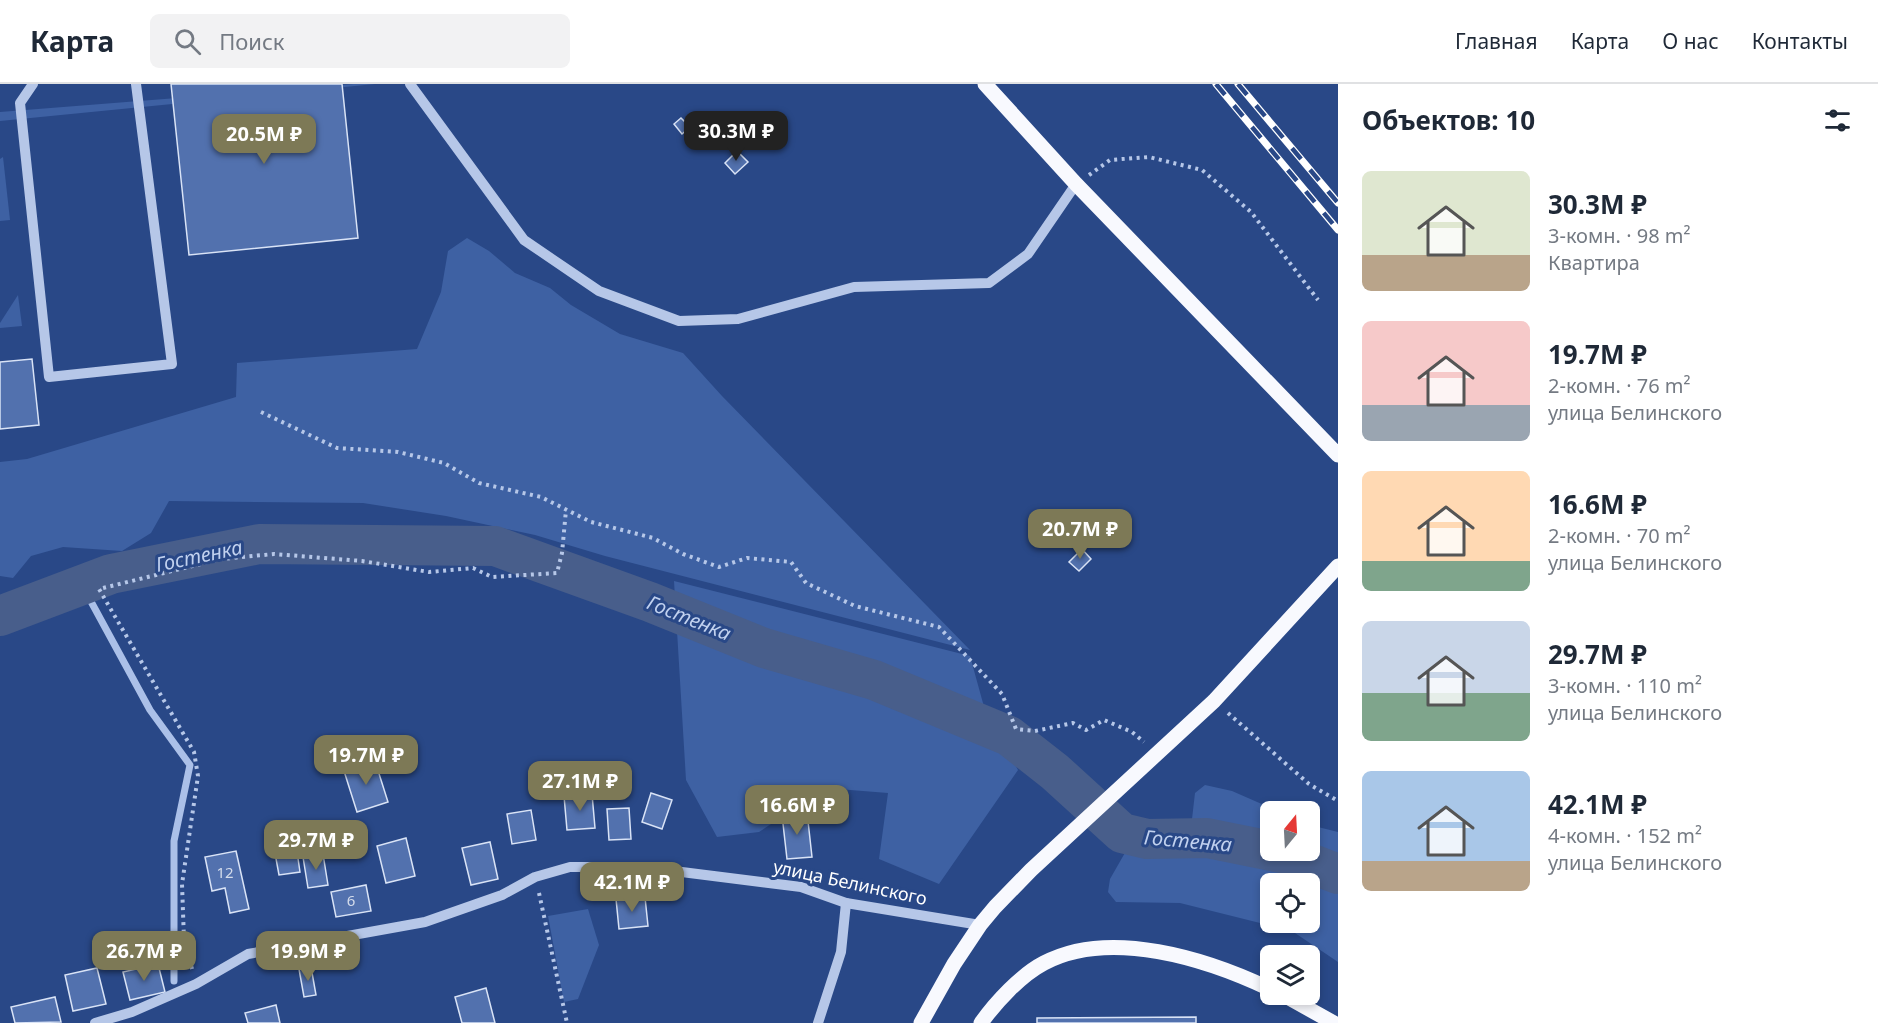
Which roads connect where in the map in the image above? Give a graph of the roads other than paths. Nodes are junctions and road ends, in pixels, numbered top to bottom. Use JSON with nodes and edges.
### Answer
{"nodes":[{"id":1,"x":33,"y":84,"type":"edge"},
{"id":2,"x":136,"y":84,"type":"edge"},
{"id":3,"x":410,"y":84,"type":"edge"},
{"id":4,"x":985,"y":84,"type":"edge"},
{"id":5,"x":1076,"y":184,"type":"junction"},
{"id":6,"x":1338,"y":455,"type":"edge"},
{"id":7,"x":1338,"y":566,"type":"edge"},
{"id":8,"x":846,"y":903,"type":"junction"},
{"id":9,"x":980,"y":925,"type":"junction"},
{"id":10,"x":1260,"y":985,"type":"edge"},
{"id":11,"x":1302,"y":1005,"type":"edge"},
{"id":12,"x":95,"y":1023,"type":"edge"},
{"id":13,"x":818,"y":1023,"type":"edge"},
{"id":14,"x":921,"y":1023,"type":"edge"},
{"id":15,"x":981,"y":1023,"type":"edge"},
{"id":16,"x":1334,"y":1023,"type":"edge"}],
"edges":[{"from":1,"to":2,"type":"street"},
{"from":3,"to":5,"type":"street"},
{"from":4,"to":5,"type":"main road"},
{"from":5,"to":6,"type":"main road"},
{"from":7,"to":9,"type":"main road"},
{"from":8,"to":9,"type":"street","name":"улица Белинского"},
{"from":8,"to":12,"type":"street","name":"улица Белинского"},
{"from":8,"to":13,"type":"street"},
{"from":9,"to":14,"type":"main road"},
{"from":10,"to":15,"type":"main road"},
{"from":11,"to":16,"type":"main road"}]}
